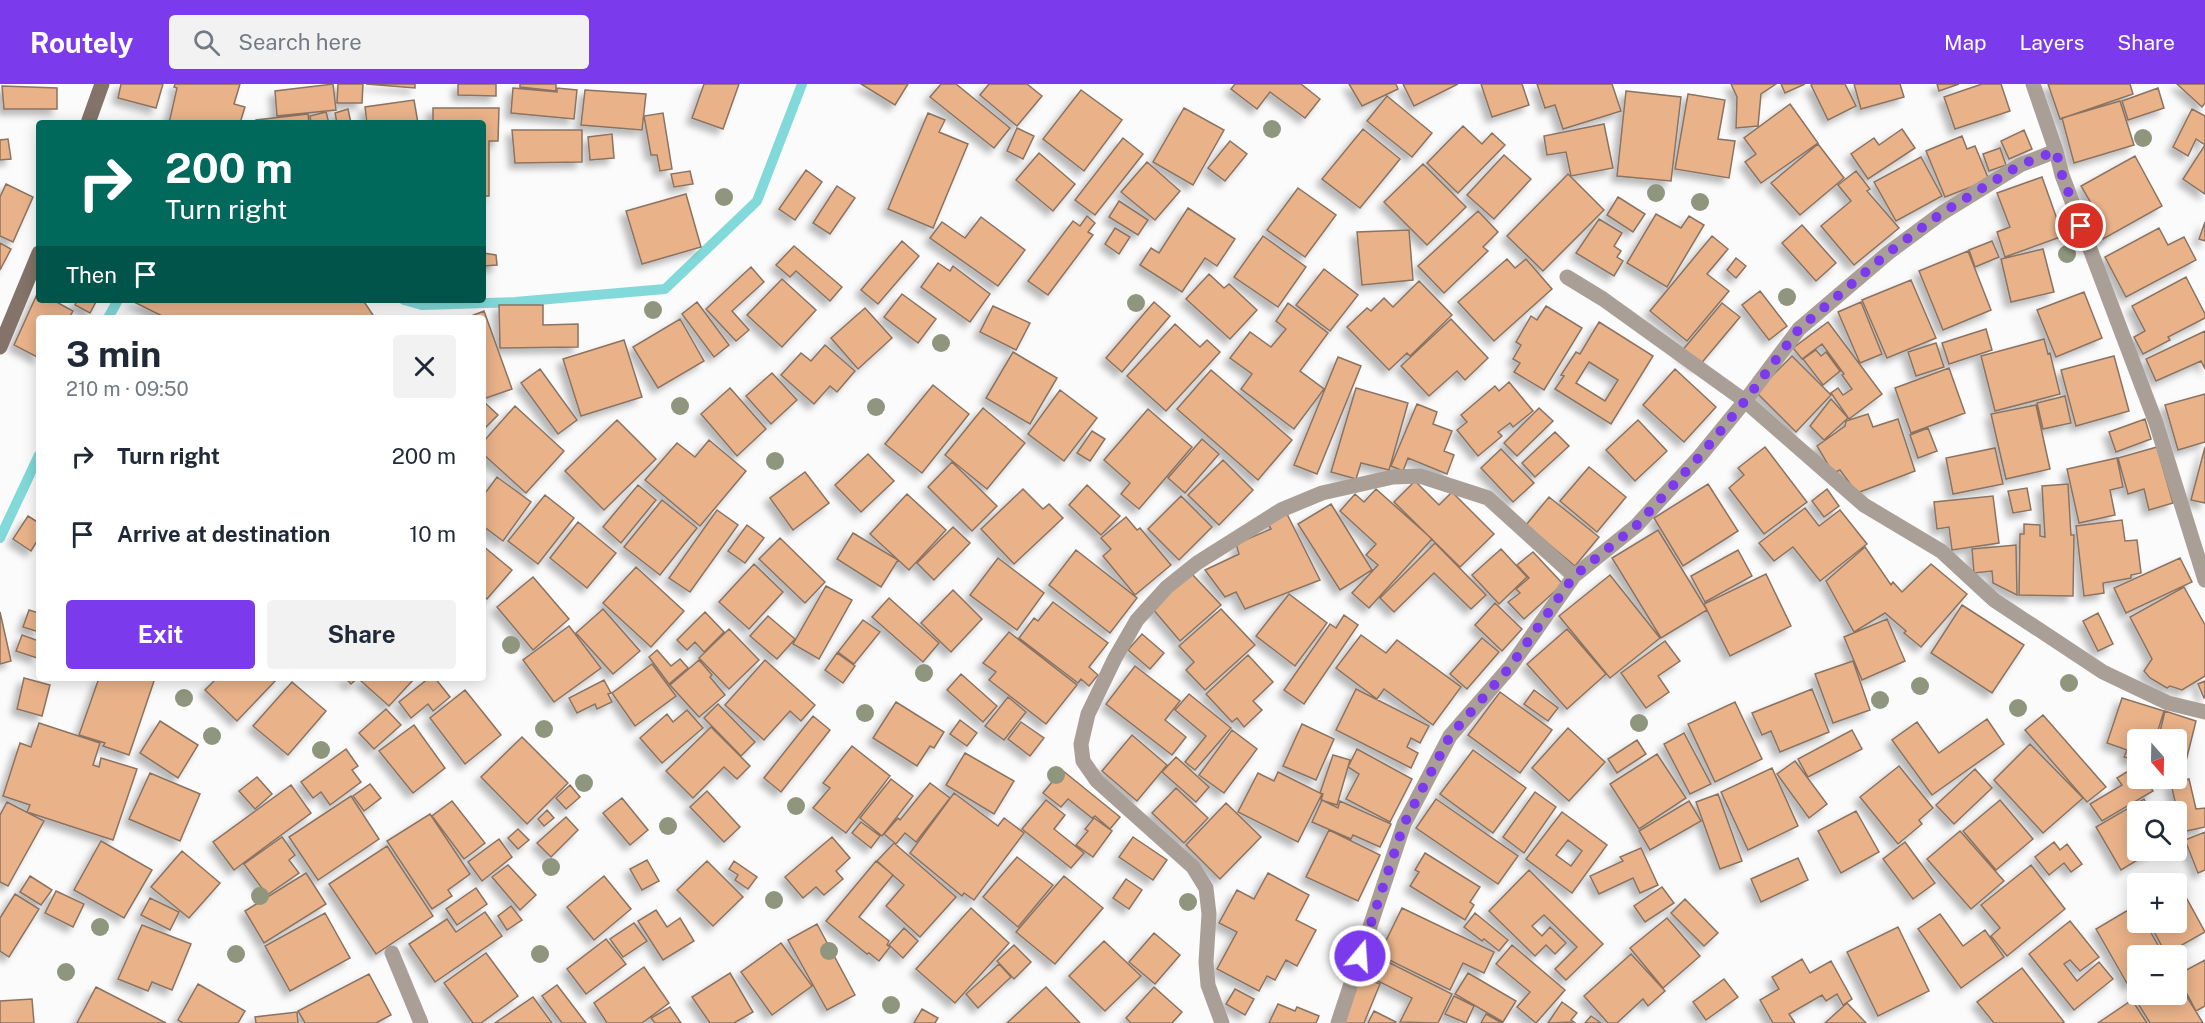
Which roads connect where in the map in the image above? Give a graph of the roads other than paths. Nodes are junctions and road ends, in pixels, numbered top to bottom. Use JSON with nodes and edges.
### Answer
{"nodes":[{"id":1,"x":102,"y":84,"type":"edge"},
{"id":2,"x":2033,"y":84,"type":"edge"},
{"id":3,"x":89,"y":120,"type":"edge"},
{"id":4,"x":2056,"y":151,"type":"junction"},
{"id":5,"x":36,"y":260,"type":"edge"},
{"id":6,"x":1567,"y":277,"type":"dead end"},
{"id":7,"x":0,"y":347,"type":"edge"},
{"id":8,"x":1745,"y":401,"type":"junction"},
{"id":9,"x":1574,"y":576,"type":"junction"},
{"id":10,"x":2205,"y":580,"type":"edge"},
{"id":11,"x":2205,"y":712,"type":"edge"},
{"id":12,"x":392,"y":953,"type":"dead end"},
{"id":13,"x":421,"y":1023,"type":"edge"},
{"id":14,"x":1222,"y":1023,"type":"edge"},
{"id":15,"x":1338,"y":1023,"type":"edge"}],
"edges":[{"from":1,"to":3,"type":"street"},
{"from":2,"to":4,"type":"street"},
{"from":4,"to":8,"type":"street"},
{"from":4,"to":10,"type":"street"},
{"from":5,"to":7,"type":"street"},
{"from":6,"to":8,"type":"street"},
{"from":8,"to":9,"type":"street"},
{"from":8,"to":11,"type":"street"},
{"from":9,"to":14,"type":"street"},
{"from":9,"to":15,"type":"street"},
{"from":12,"to":13,"type":"street"}]}
